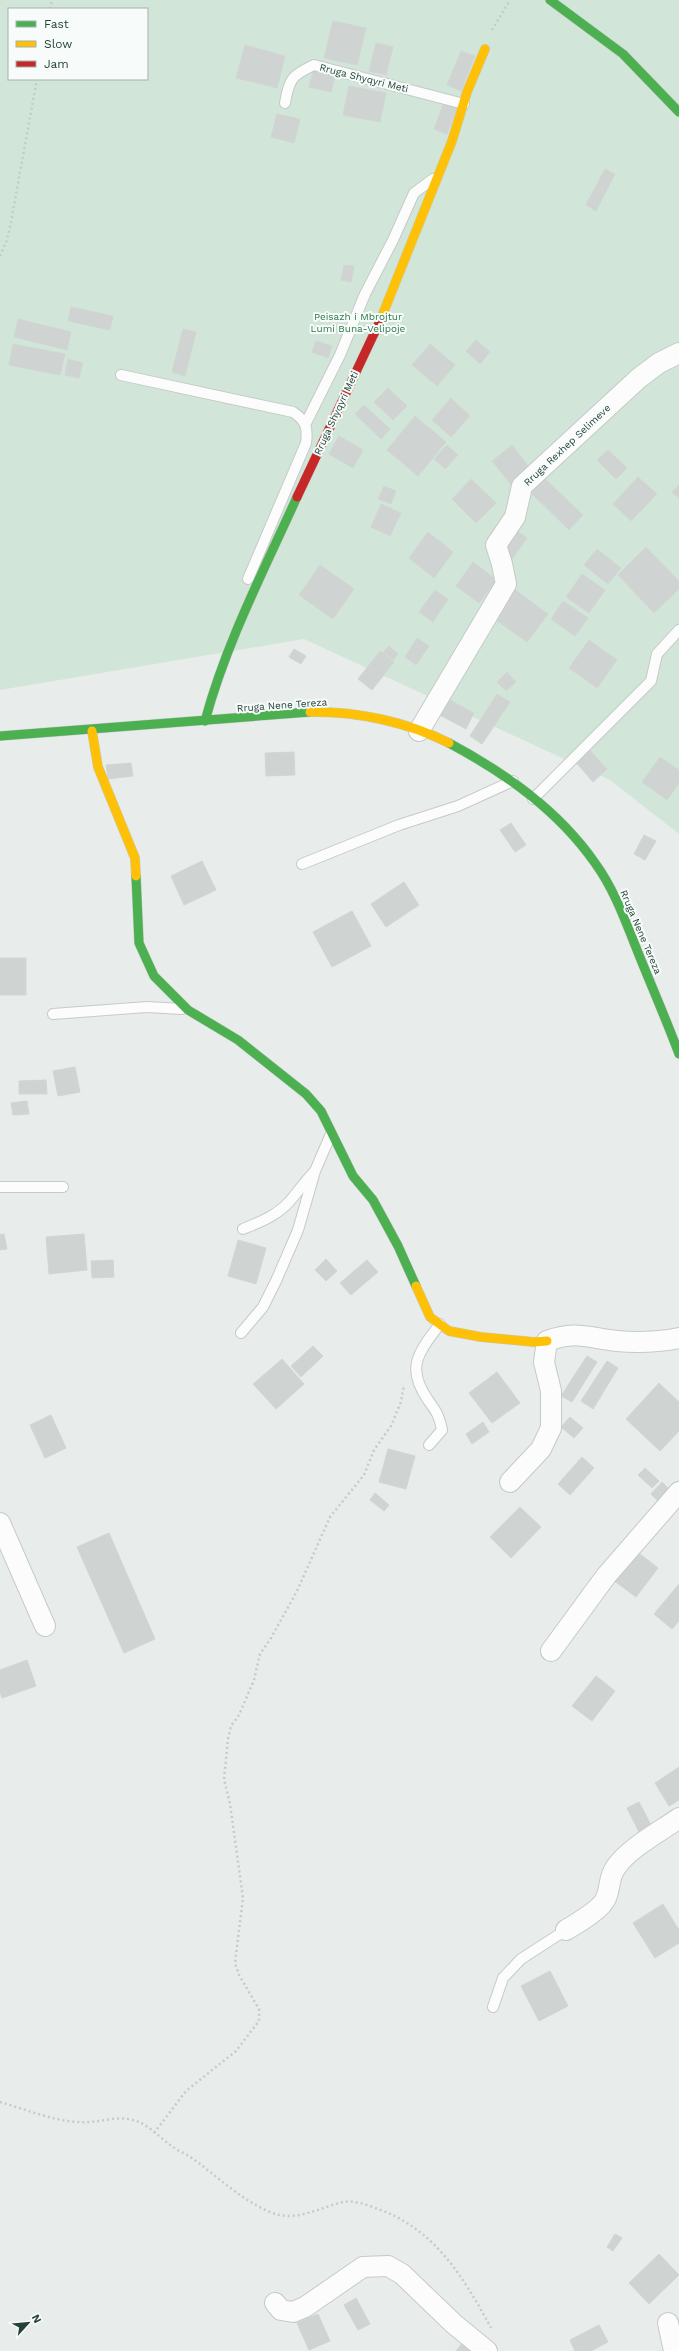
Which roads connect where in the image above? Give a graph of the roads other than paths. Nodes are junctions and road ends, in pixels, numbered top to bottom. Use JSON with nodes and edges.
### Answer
{"nodes":[{"id":1,"x":550,"y":0,"type":"edge"},
{"id":2,"x":485,"y":49,"type":"road end"},
{"id":3,"x":285,"y":103,"type":"dead end"},
{"id":4,"x":464,"y":104,"type":"junction"},
{"id":5,"x":679,"y":112,"type":"edge"},
{"id":6,"x":439,"y":174,"type":"junction"},
{"id":7,"x":679,"y":353,"type":"edge"},
{"id":8,"x":121,"y":375,"type":"dead end"},
{"id":9,"x":306,"y":423,"type":"junction"},
{"id":10,"x":679,"y":630,"type":"edge"},
{"id":11,"x":214,"y":688,"type":"junction"},
{"id":12,"x":206,"y":721,"type":"junction"},
{"id":13,"x":92,"y":731,"type":"junction"},
{"id":14,"x":419,"y":731,"type":"junction"},
{"id":15,"x":0,"y":736,"type":"edge"},
{"id":16,"x":513,"y":781,"type":"junction"},
{"id":17,"x":534,"y":799,"type":"junction"},
{"id":18,"x":302,"y":864,"type":"dead end"},
{"id":19,"x":188,"y":1010,"type":"junction"},
{"id":20,"x":53,"y":1014,"type":"dead end"},
{"id":21,"x":679,"y":1054,"type":"edge"},
{"id":22,"x":331,"y":1134,"type":"junction"},
{"id":23,"x":315,"y":1171,"type":"junction"},
{"id":24,"x":0,"y":1187,"type":"edge"},
{"id":25,"x":63,"y":1187,"type":"dead end"},
{"id":26,"x":243,"y":1229,"type":"dead end"},
{"id":27,"x":440,"y":1324,"type":"junction"},
{"id":28,"x":241,"y":1333,"type":"dead end"},
{"id":29,"x":679,"y":1338,"type":"edge"},
{"id":30,"x":547,"y":1341,"type":"junction"},
{"id":31,"x":429,"y":1445,"type":"dead end"},
{"id":32,"x":510,"y":1482,"type":"dead end"},
{"id":33,"x":679,"y":1492,"type":"edge"},
{"id":34,"x":0,"y":1523,"type":"edge"},
{"id":35,"x":45,"y":1626,"type":"dead end"},
{"id":36,"x":551,"y":1650,"type":"dead end"},
{"id":37,"x":679,"y":1818,"type":"edge"},
{"id":38,"x":566,"y":1930,"type":"joint"},
{"id":39,"x":493,"y":2007,"type":"dead end"},
{"id":40,"x":275,"y":2303,"type":"dead end"},
{"id":41,"x":668,"y":2323,"type":"dead end"},
{"id":42,"x":490,"y":2342,"type":"edge"},
{"id":43,"x":674,"y":2351,"type":"edge"}],
"edges":[{"from":1,"to":5,"type":"street"},
{"from":2,"to":4,"type":"street","name":"Rruga Shyqyri Meti"},
{"from":3,"to":4,"type":"lane","name":"Rruga Shyqyri Meti"},
{"from":4,"to":6,"type":"street","name":"Rruga Shyqyri Meti"},
{"from":6,"to":9,"type":"lane"},
{"from":6,"to":11,"type":"street","name":"Rruga Shyqyri Meti"},
{"from":7,"to":14,"type":"street","name":"Rruga Rexhep Selimeve"},
{"from":8,"to":9,"type":"lane"},
{"from":9,"to":11,"type":"lane"},
{"from":10,"to":17,"type":"lane"},
{"from":11,"to":12,"type":"street","name":"Rruga Shyqyri Meti"},
{"from":12,"to":13,"type":"street","name":"Rruga Nene Tereza"},
{"from":12,"to":14,"type":"street","name":"Rruga Nene Tereza"},
{"from":13,"to":15,"type":"street","name":"Rruga Nene Tereza"},
{"from":13,"to":19,"type":"street"},
{"from":14,"to":16,"type":"street","name":"Rruga Nene Tereza"},
{"from":16,"to":17,"type":"street","name":"Rruga Nene Tereza"},
{"from":16,"to":18,"type":"lane"},
{"from":17,"to":21,"type":"street","name":"Rruga Nene Tereza"},
{"from":19,"to":20,"type":"lane"},
{"from":19,"to":22,"type":"street"},
{"from":22,"to":23,"type":"lane"},
{"from":22,"to":27,"type":"street"},
{"from":23,"to":26,"type":"lane"},
{"from":23,"to":28,"type":"lane"},
{"from":24,"to":25,"type":"lane"},
{"from":27,"to":30,"type":"street"},
{"from":27,"to":31,"type":"lane"},
{"from":29,"to":30,"type":"street"},
{"from":30,"to":32,"type":"street"},
{"from":33,"to":36,"type":"street"},
{"from":34,"to":35,"type":"street"},
{"from":37,"to":38,"type":"street"},
{"from":38,"to":39,"type":"lane"},
{"from":40,"to":42,"type":"street"},
{"from":41,"to":43,"type":"street"}]}
